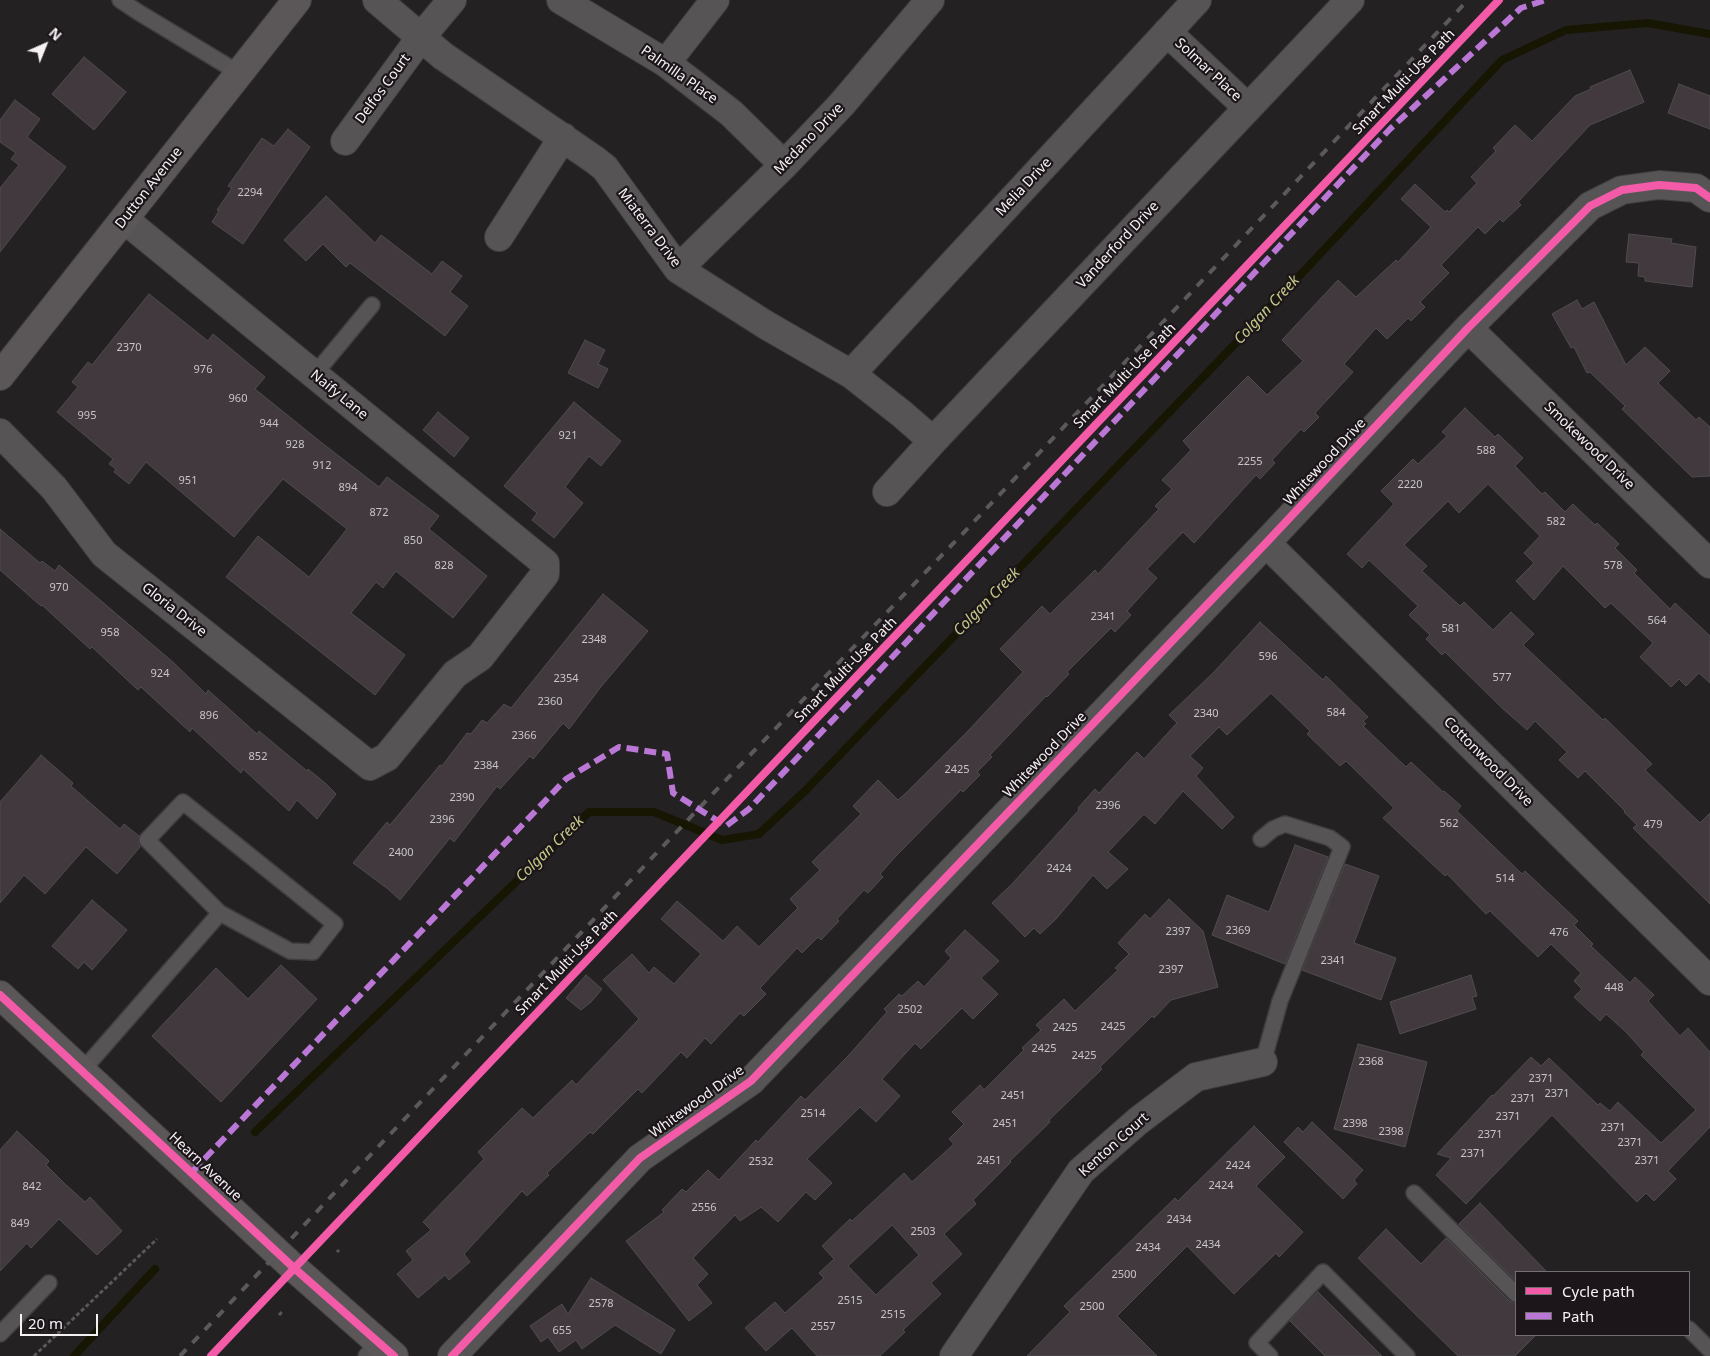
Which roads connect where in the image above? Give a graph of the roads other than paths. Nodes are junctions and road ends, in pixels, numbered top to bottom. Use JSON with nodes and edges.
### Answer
{"nodes":[{"id":1,"x":120,"y":0,"type":"edge"},
{"id":2,"x":297,"y":0,"type":"edge"},
{"id":3,"x":377,"y":0,"type":"edge"},
{"id":4,"x":452,"y":0,"type":"edge"},
{"id":5,"x":561,"y":0,"type":"edge"},
{"id":6,"x":715,"y":0,"type":"edge"},
{"id":7,"x":930,"y":0,"type":"edge"},
{"id":8,"x":1197,"y":0,"type":"edge"},
{"id":9,"x":1350,"y":0,"type":"edge"},
{"id":10,"x":1167,"y":32,"type":"junction"},
{"id":11,"x":421,"y":38,"type":"junction"},
{"id":12,"x":666,"y":63,"type":"junction"},
{"id":13,"x":239,"y":73,"type":"junction"},
{"id":14,"x":1248,"y":108,"type":"junction"},
{"id":15,"x":563,"y":137,"type":"junction"},
{"id":16,"x":345,"y":141,"type":"dead end"},
{"id":17,"x":784,"y":165,"type":"junction"},
{"id":18,"x":1710,"y":198,"type":"edge"},
{"id":19,"x":124,"y":220,"type":"junction"},
{"id":20,"x":499,"y":237,"type":"dead end"},
{"id":21,"x":678,"y":269,"type":"junction"},
{"id":22,"x":372,"y":305,"type":"dead end"},
{"id":23,"x":1468,"y":328,"type":"junction"},
{"id":24,"x":314,"y":374,"type":"junction"},
{"id":25,"x":851,"y":374,"type":"junction"},
{"id":26,"x":0,"y":376,"type":"edge"},
{"id":27,"x":0,"y":433,"type":"edge"},
{"id":28,"x":932,"y":441,"type":"junction"},
{"id":29,"x":887,"y":492,"type":"dead end"},
{"id":30,"x":1266,"y":543,"type":"junction"},
{"id":31,"x":1710,"y":564,"type":"edge"},
{"id":32,"x":370,"y":766,"type":"joint"},
{"id":33,"x":1261,"y":839,"type":"dead end"},
{"id":34,"x":220,"y":914,"type":"junction"},
{"id":35,"x":1710,"y":981,"type":"edge"},
{"id":36,"x":0,"y":995,"type":"edge"},
{"id":37,"x":1263,"y":1062,"type":"joint"},
{"id":38,"x":82,"y":1071,"type":"junction"},
{"id":39,"x":1414,"y":1193,"type":"dead end"},
{"id":40,"x":49,"y":1283,"type":"dead end"},
{"id":41,"x":1515,"y":1293,"type":"edge"},
{"id":42,"x":1690,"y":1330,"type":"edge"},
{"id":43,"x":0,"y":1334,"type":"edge"},
{"id":44,"x":1710,"y":1350,"type":"edge"},
{"id":45,"x":379,"y":1351,"type":"edge"},
{"id":46,"x":452,"y":1356,"type":"edge"},
{"id":47,"x":954,"y":1356,"type":"edge"},
{"id":48,"x":1270,"y":1356,"type":"edge"},
{"id":49,"x":1406,"y":1356,"type":"edge"}],
"edges":[{"from":1,"to":13,"type":"lane"},
{"from":2,"to":13,"type":"main road","name":"Dutton Avenue"},
{"from":3,"to":11,"type":"street","name":"Miaterra Drive"},
{"from":4,"to":11,"type":"street"},
{"from":5,"to":12,"type":"street","name":"Palmilla Place"},
{"from":6,"to":12,"type":"street"},
{"from":7,"to":17,"type":"street","name":"Medano Drive"},
{"from":8,"to":10,"type":"street","name":"Melia Drive"},
{"from":9,"to":14,"type":"street","name":"Vanderford Drive"},
{"from":10,"to":14,"type":"street","name":"Solmar Place"},
{"from":10,"to":25,"type":"street","name":"Melia Drive"},
{"from":11,"to":15,"type":"street","name":"Miaterra Drive"},
{"from":11,"to":16,"type":"street","name":"Delfos Court"},
{"from":12,"to":17,"type":"street","name":"Palmilla Place"},
{"from":13,"to":19,"type":"main road","name":"Dutton Avenue"},
{"from":14,"to":28,"type":"street","name":"Vanderford Drive"},
{"from":15,"to":20,"type":"street"},
{"from":15,"to":21,"type":"street","name":"Miaterra Drive"},
{"from":17,"to":21,"type":"street","name":"Medano Drive"},
{"from":18,"to":23,"type":"street","name":"Whitewood Drive"},
{"from":19,"to":24,"type":"street","name":"Naify Lane"},
{"from":19,"to":26,"type":"main road","name":"Dutton Avenue"},
{"from":21,"to":25,"type":"street","name":"Miaterra Drive"},
{"from":22,"to":24,"type":"lane"},
{"from":23,"to":30,"type":"street","name":"Whitewood Drive"},
{"from":23,"to":31,"type":"street","name":"Smokewood Drive"},
{"from":24,"to":32,"type":"street","name":"Naify Lane"},
{"from":25,"to":28,"type":"street","name":"Miaterra Drive"},
{"from":27,"to":32,"type":"street","name":"Gloria Drive"},
{"from":28,"to":29,"type":"street","name":"Vanderford Drive"},
{"from":30,"to":35,"type":"street","name":"Cottonwood Drive"},
{"from":30,"to":46,"type":"street","name":"Whitewood Drive"},
{"from":33,"to":37,"type":"lane"},
{"from":34,"to":34,"type":"lane"},
{"from":34,"to":38,"type":"lane"},
{"from":36,"to":38,"type":"main road","name":"Hearn Avenue"},
{"from":37,"to":47,"type":"street","name":"Kenton Court"},
{"from":38,"to":45,"type":"main road","name":"Hearn Avenue"},
{"from":39,"to":41,"type":"lane"},
{"from":40,"to":43,"type":"lane"},
{"from":42,"to":44,"type":"lane"},
{"from":48,"to":49,"type":"lane"}]}
